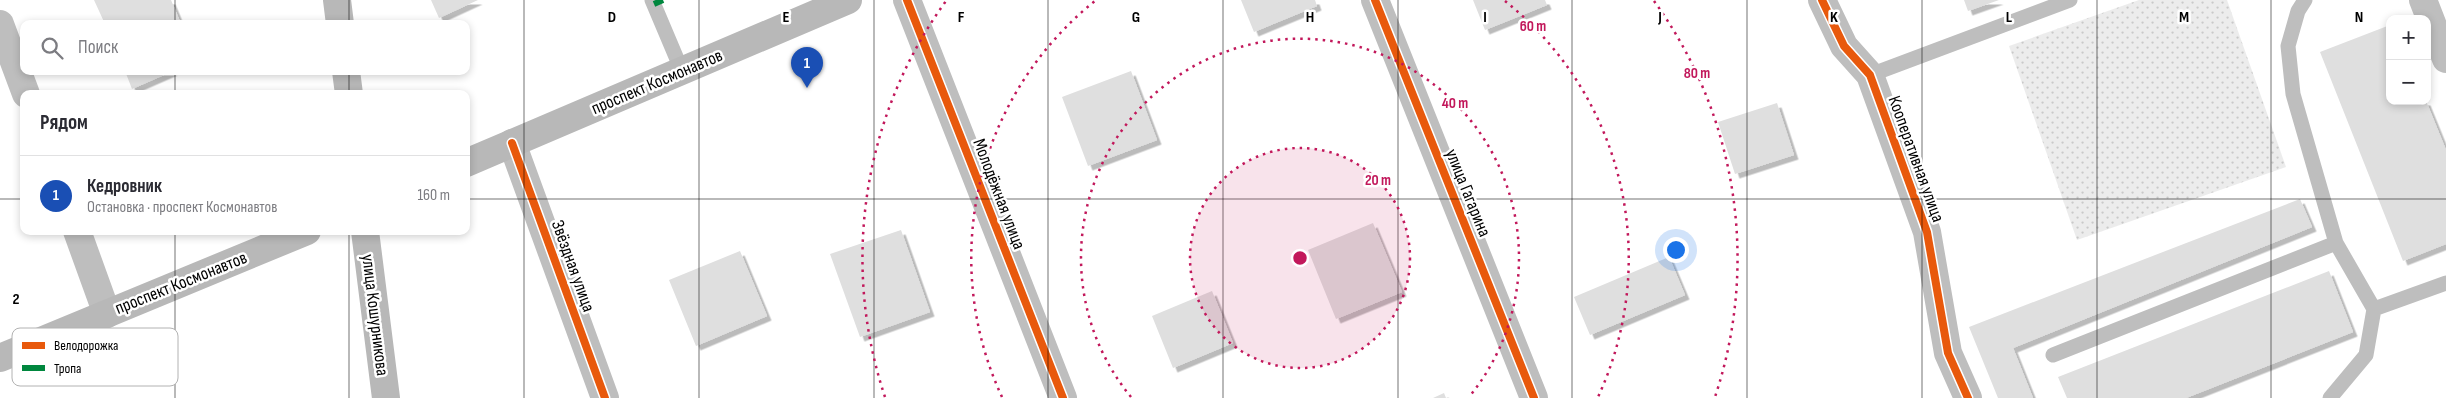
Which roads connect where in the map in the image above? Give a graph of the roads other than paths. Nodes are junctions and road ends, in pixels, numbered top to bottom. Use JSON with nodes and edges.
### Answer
{"nodes":[{"id":1,"x":337,"y":0,"type":"edge"},
{"id":2,"x":652,"y":0,"type":"edge"},
{"id":3,"x":848,"y":0,"type":"edge"},
{"id":4,"x":907,"y":0,"type":"edge"},
{"id":5,"x":1375,"y":0,"type":"edge"},
{"id":6,"x":1822,"y":0,"type":"edge"},
{"id":7,"x":2070,"y":0,"type":"edge"},
{"id":8,"x":2305,"y":0,"type":"edge"},
{"id":9,"x":2423,"y":0,"type":"edge"},
{"id":10,"x":340,"y":20,"type":"edge"},
{"id":11,"x":0,"y":24,"type":"edge"},
{"id":12,"x":2446,"y":59,"type":"edge"},
{"id":13,"x":682,"y":71,"type":"junction"},
{"id":14,"x":347,"y":75,"type":"edge"},
{"id":15,"x":1870,"y":75,"type":"junction"},
{"id":16,"x":25,"y":90,"type":"edge"},
{"id":17,"x":348,"y":90,"type":"edge"},
{"id":18,"x":512,"y":143,"type":"junction"},
{"id":19,"x":470,"y":161,"type":"edge"},
{"id":20,"x":78,"y":235,"type":"edge"},
{"id":21,"x":297,"y":235,"type":"edge"},
{"id":22,"x":366,"y":235,"type":"edge"},
{"id":23,"x":2336,"y":243,"type":"junction"},
{"id":24,"x":2446,"y":282,"type":"edge"},
{"id":25,"x":2374,"y":309,"type":"junction"},
{"id":26,"x":107,"y":314,"type":"junction"},
{"id":27,"x":73,"y":328,"type":"edge"},
{"id":28,"x":12,"y":353,"type":"edge"},
{"id":29,"x":2053,"y":355,"type":"dead end"},
{"id":30,"x":0,"y":358,"type":"edge"},
{"id":31,"x":386,"y":398,"type":"edge"},
{"id":32,"x":605,"y":398,"type":"edge"},
{"id":33,"x":1063,"y":398,"type":"edge"},
{"id":34,"x":1534,"y":398,"type":"edge"},
{"id":35,"x":1968,"y":398,"type":"edge"},
{"id":36,"x":2330,"y":398,"type":"edge"}],
"edges":[{"from":1,"to":10,"type":"main road"},
{"from":2,"to":13,"type":"lane"},
{"from":3,"to":13,"type":"main road","name":"проспект Космонавтов"},
{"from":4,"to":33,"type":"street","name":"Молодёжная улица"},
{"from":5,"to":34,"type":"street","name":"улица Гагарина"},
{"from":6,"to":15,"type":"street","name":"Кооперативная улица"},
{"from":7,"to":15,"type":"lane"},
{"from":8,"to":23,"type":"lane"},
{"from":9,"to":12,"type":"street"},
{"from":11,"to":16,"type":"street"},
{"from":13,"to":18,"type":"main road","name":"проспект Космонавтов"},
{"from":14,"to":17,"type":"main road"},
{"from":15,"to":35,"type":"street","name":"Кооперативная улица"},
{"from":18,"to":19,"type":"main road","name":"проспект Космонавтов"},
{"from":18,"to":32,"type":"street","name":"Звёздная улица"},
{"from":20,"to":26,"type":"street"},
{"from":21,"to":26,"type":"main road","name":"проспект Космонавтов"},
{"from":22,"to":31,"type":"main road","name":"улица Кошурникова"},
{"from":23,"to":25,"type":"lane"},
{"from":23,"to":29,"type":"lane"},
{"from":24,"to":25,"type":"lane"},
{"from":25,"to":36,"type":"lane"},
{"from":26,"to":27,"type":"main road","name":"проспект Космонавтов"},
{"from":28,"to":30,"type":"main road","name":"проспект Космонавтов"}]}
